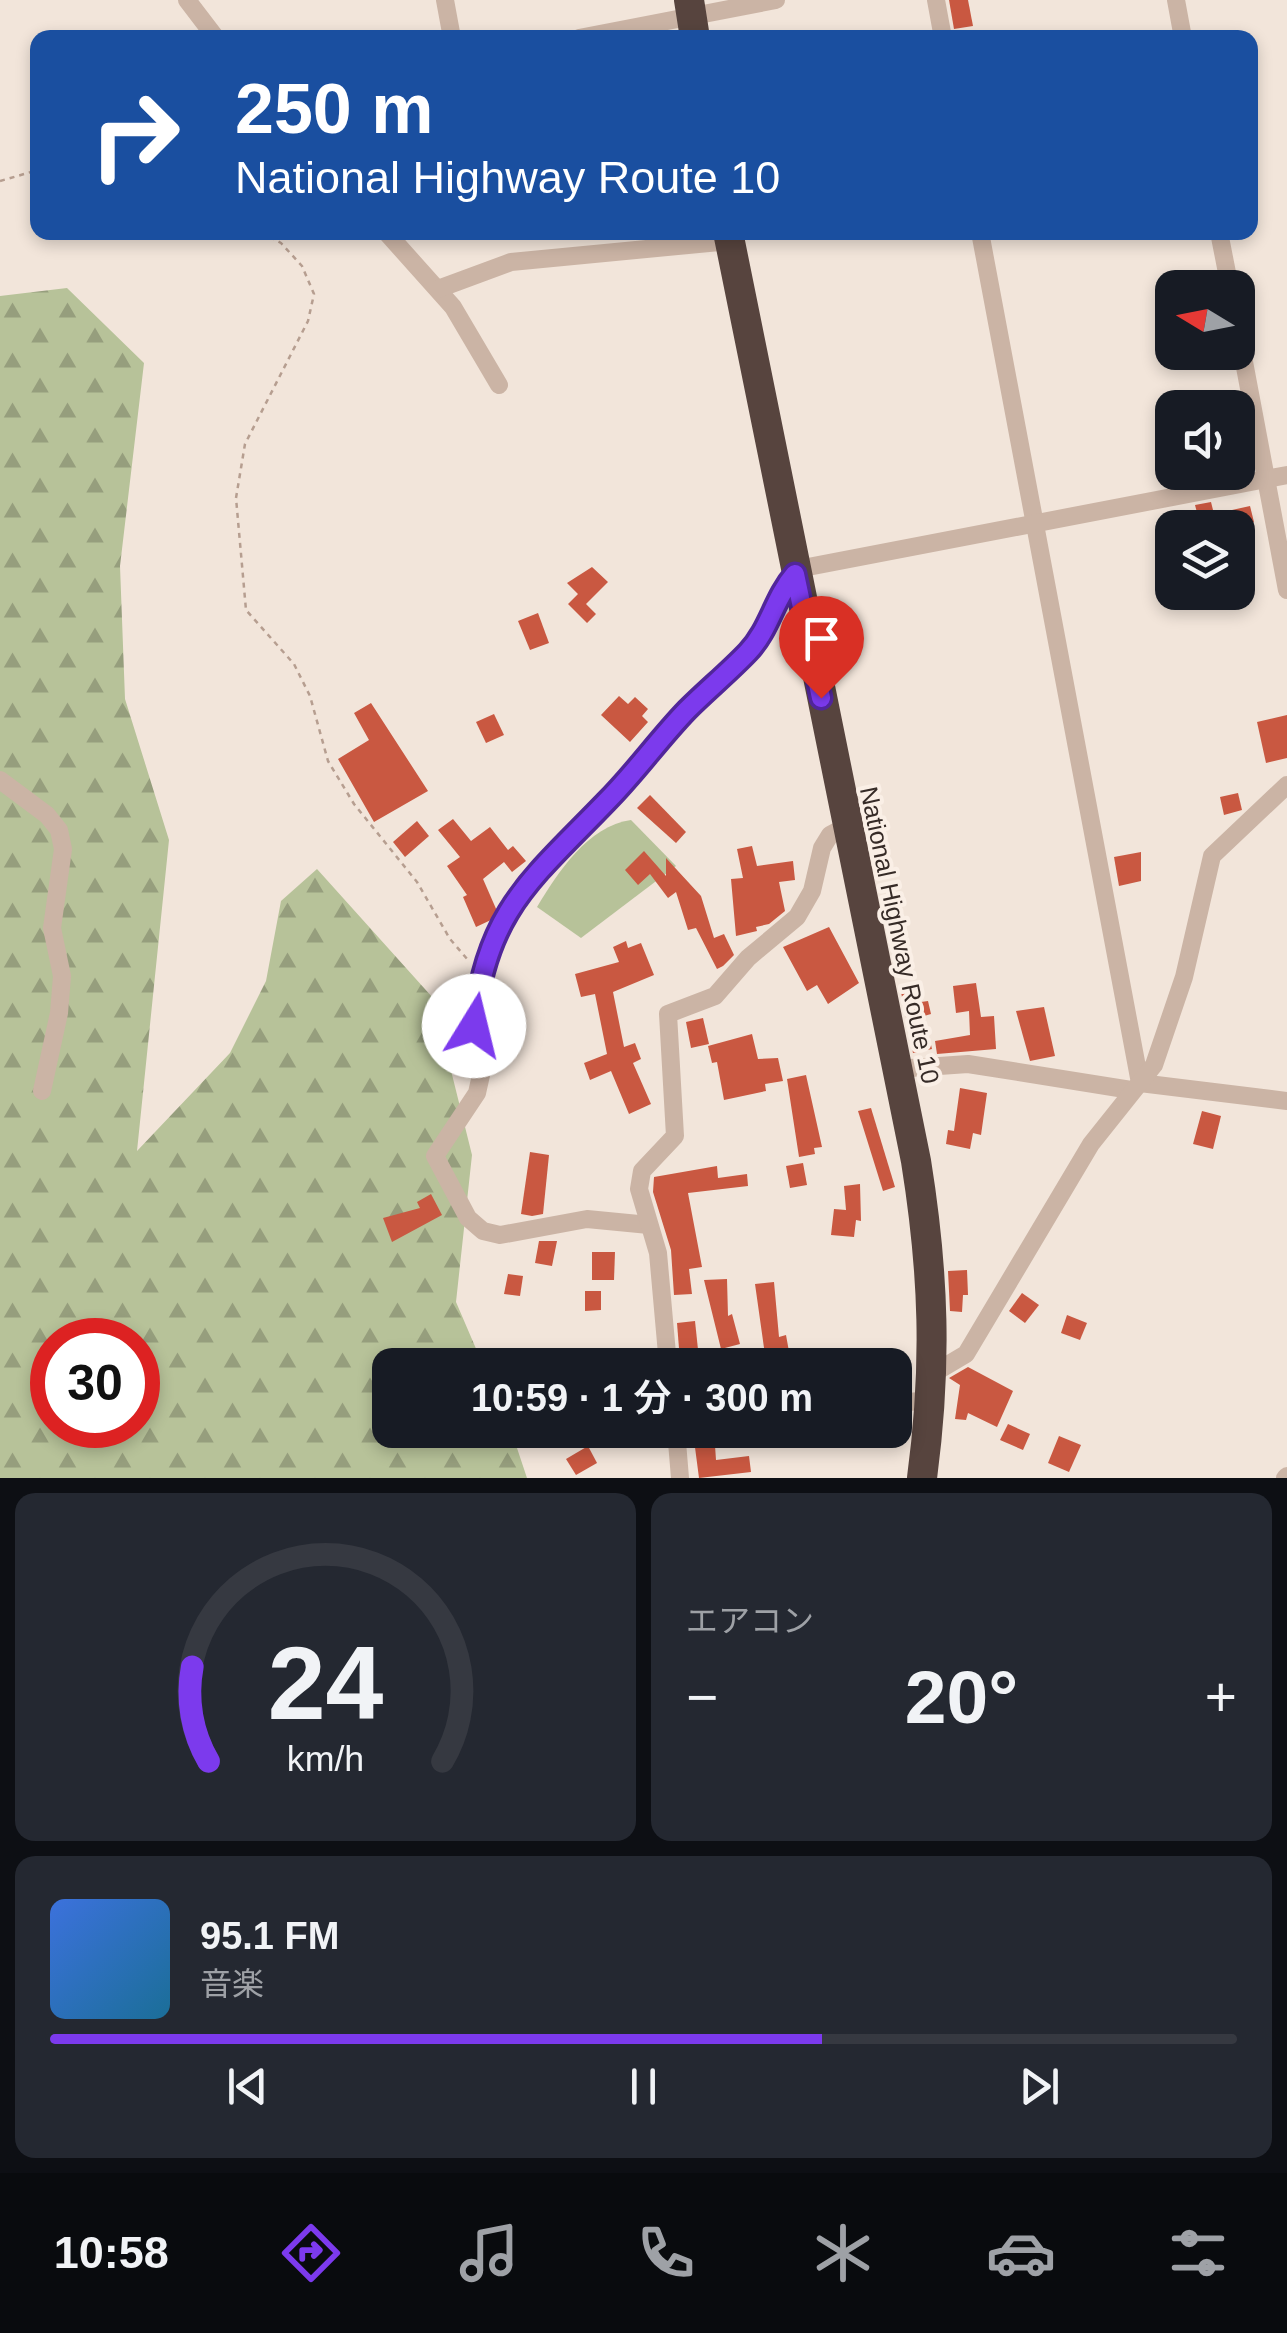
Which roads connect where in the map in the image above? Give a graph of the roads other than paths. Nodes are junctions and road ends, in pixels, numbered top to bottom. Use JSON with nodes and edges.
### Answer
{"nodes":[{"id":1,"x":187,"y":0,"type":"edge"},
{"id":2,"x":445,"y":0,"type":"edge"},
{"id":3,"x":776,"y":0,"type":"edge"},
{"id":4,"x":936,"y":0,"type":"edge"},
{"id":5,"x":1176,"y":0,"type":"edge"},
{"id":6,"x":691,"y":18,"type":"edge"},
{"id":7,"x":210,"y":30,"type":"edge"},
{"id":8,"x":451,"y":30,"type":"edge"},
{"id":9,"x":624,"y":30,"type":"edge"},
{"id":10,"x":942,"y":30,"type":"edge"},
{"id":11,"x":1182,"y":30,"type":"edge"},
{"id":12,"x":393,"y":240,"type":"edge"},
{"id":13,"x":703,"y":240,"type":"edge"},
{"id":14,"x":730,"y":240,"type":"edge"},
{"id":15,"x":982,"y":240,"type":"edge"},
{"id":16,"x":1221,"y":240,"type":"edge"},
{"id":17,"x":1227,"y":270,"type":"edge"},
{"id":18,"x":438,"y":289,"type":"junction"},
{"id":19,"x":1245,"y":370,"type":"edge"},
{"id":20,"x":499,"y":385,"type":"dead end"},
{"id":21,"x":1287,"y":475,"type":"edge"},
{"id":22,"x":1265,"y":479,"type":"junction"},
{"id":23,"x":1035,"y":524,"type":"junction"},
{"id":24,"x":795,"y":574,"type":"junction"},
{"id":25,"x":1287,"y":590,"type":"edge"},
{"id":26,"x":0,"y":780,"type":"edge"},
{"id":27,"x":1287,"y":785,"type":"edge"},
{"id":28,"x":847,"y":826,"type":"junction"},
{"id":29,"x":896,"y":1069,"type":"junction"},
{"id":30,"x":1136,"y":1087,"type":"junction"},
{"id":31,"x":42,"y":1091,"type":"dead end"},
{"id":32,"x":1287,"y":1101,"type":"edge"},
{"id":33,"x":649,"y":1225,"type":"junction"},
{"id":34,"x":666,"y":1348,"type":"edge"},
{"id":35,"x":933,"y":1387,"type":"junction"},
{"id":36,"x":912,"y":1396,"type":"edge"},
{"id":37,"x":678,"y":1448,"type":"edge"},
{"id":38,"x":680,"y":1478,"type":"edge"},
{"id":39,"x":922,"y":1478,"type":"edge"}],
"edges":[{"from":1,"to":7,"type":"street"},
{"from":2,"to":8,"type":"street"},
{"from":3,"to":6,"type":"street"},
{"from":4,"to":10,"type":"street"},
{"from":5,"to":11,"type":"street"},
{"from":6,"to":9,"type":"street"},
{"from":12,"to":18,"type":"street"},
{"from":13,"to":18,"type":"street"},
{"from":14,"to":24,"type":"highway","name":"National Highway Route 10"},
{"from":15,"to":23,"type":"street"},
{"from":16,"to":17,"type":"street"},
{"from":18,"to":20,"type":"street"},
{"from":19,"to":22,"type":"street"},
{"from":21,"to":22,"type":"street"},
{"from":22,"to":23,"type":"street"},
{"from":22,"to":25,"type":"street"},
{"from":23,"to":24,"type":"street"},
{"from":23,"to":30,"type":"street"},
{"from":24,"to":28,"type":"highway","name":"National Highway Route 10"},
{"from":24,"to":33,"type":"street"},
{"from":26,"to":31,"type":"street"},
{"from":27,"to":30,"type":"street"},
{"from":28,"to":29,"type":"highway","name":"National Highway Route 10"},
{"from":28,"to":33,"type":"street"},
{"from":29,"to":30,"type":"street"},
{"from":29,"to":35,"type":"highway","name":"National Highway Route 10"},
{"from":30,"to":32,"type":"street"},
{"from":30,"to":35,"type":"street"},
{"from":33,"to":34,"type":"street"},
{"from":35,"to":36,"type":"street"},
{"from":35,"to":39,"type":"highway","name":"National Highway Route 10"},
{"from":37,"to":38,"type":"street"}]}
